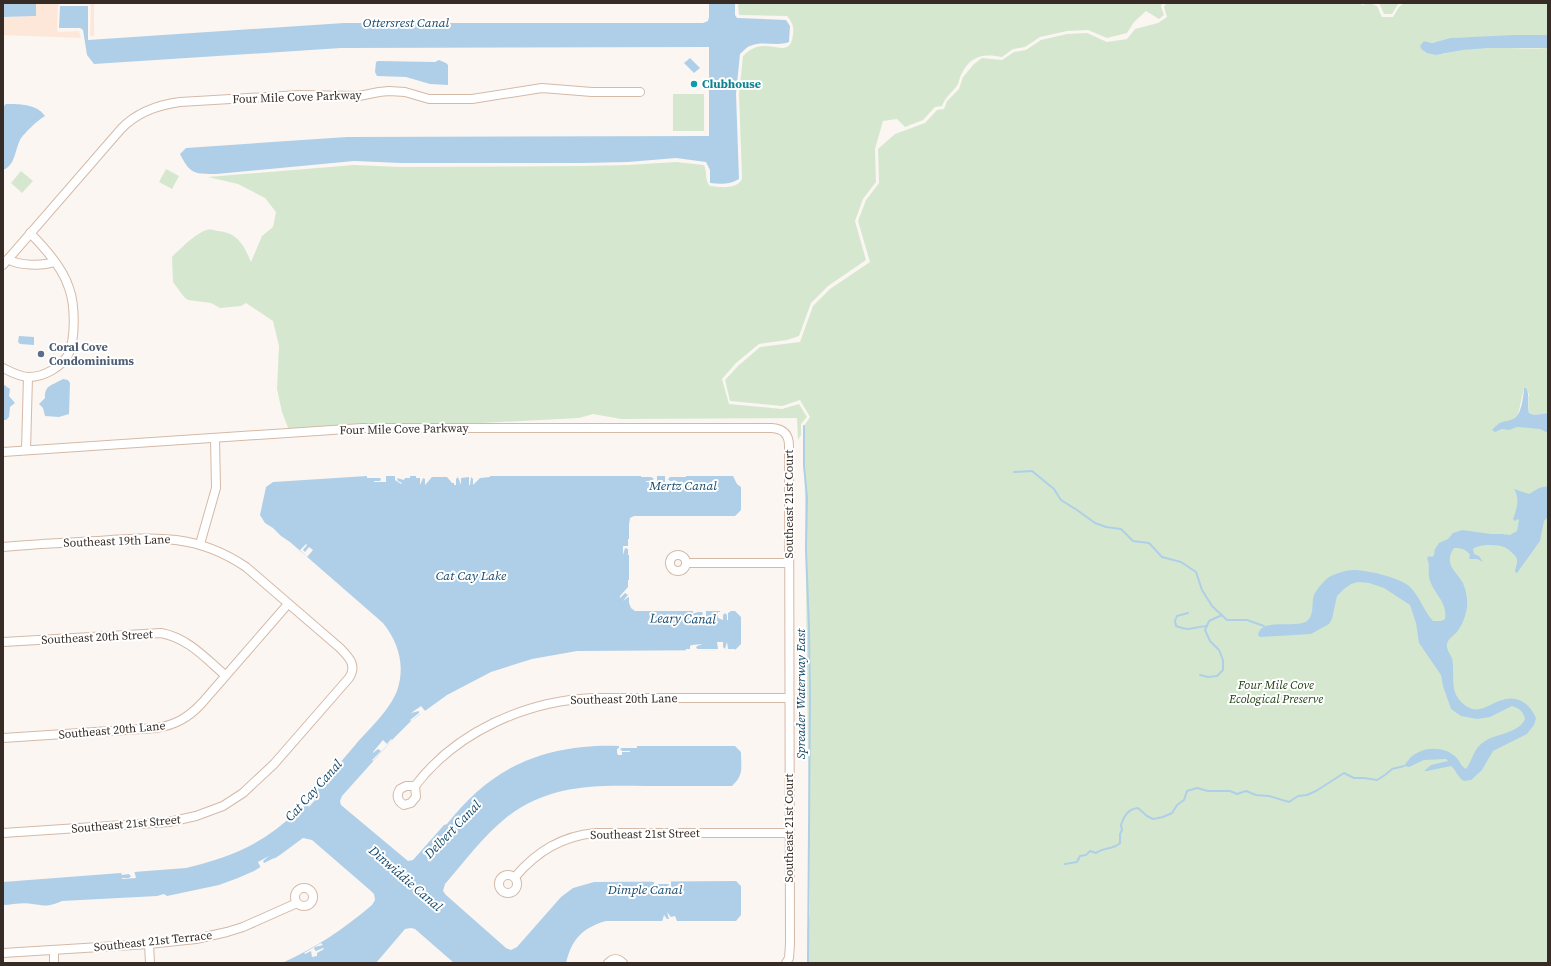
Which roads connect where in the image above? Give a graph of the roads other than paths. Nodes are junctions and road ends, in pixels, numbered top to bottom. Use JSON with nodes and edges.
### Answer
{"nodes":[{"id":1,"x":640,"y":92,"type":"dead end"},
{"id":2,"x":30,"y":233,"type":"junction"},
{"id":3,"x":6,"y":262,"type":"edge"},
{"id":4,"x":54,"y":262,"type":"junction"},
{"id":5,"x":3,"y":368,"type":"edge"},
{"id":6,"x":28,"y":377,"type":"junction"},
{"id":7,"x":783,"y":431,"type":"joint"},
{"id":8,"x":215,"y":438,"type":"junction"},
{"id":9,"x":26,"y":450,"type":"junction"},
{"id":10,"x":3,"y":452,"type":"edge"},
{"id":11,"x":200,"y":544,"type":"junction"},
{"id":12,"x":3,"y":547,"type":"edge"},
{"id":13,"x":686,"y":563,"type":"dead end"},
{"id":14,"x":789,"y":563,"type":"junction"},
{"id":15,"x":288,"y":604,"type":"junction"},
{"id":16,"x":3,"y":642,"type":"edge"},
{"id":17,"x":353,"y":667,"type":"joint"},
{"id":18,"x":225,"y":675,"type":"junction"},
{"id":19,"x":789,"y":698,"type":"junction"},
{"id":20,"x":3,"y":738,"type":"edge"},
{"id":21,"x":415,"y":786,"type":"dead end"},
{"id":22,"x":3,"y":833,"type":"edge"},
{"id":23,"x":789,"y":833,"type":"junction"},
{"id":24,"x":515,"y":877,"type":"dead end"},
{"id":25,"x":297,"y":903,"type":"dead end"},
{"id":26,"x":149,"y":944,"type":"junction"},
{"id":27,"x":54,"y":950,"type":"junction"},
{"id":28,"x":3,"y":953,"type":"edge"},
{"id":29,"x":54,"y":963,"type":"edge"},
{"id":30,"x":150,"y":963,"type":"edge"},
{"id":31,"x":608,"y":963,"type":"edge"},
{"id":32,"x":623,"y":963,"type":"edge"},
{"id":33,"x":787,"y":963,"type":"edge"}],
"edges":[{"from":1,"to":2,"type":"street","name":"Four Mile Cove Parkway"},
{"from":2,"to":3,"type":"street","name":"Four Mile Cove Parkway"},
{"from":2,"to":4,"type":"street"},
{"from":3,"to":4,"type":"street"},
{"from":4,"to":6,"type":"street"},
{"from":5,"to":6,"type":"street"},
{"from":6,"to":9,"type":"street"},
{"from":7,"to":8,"type":"street","name":"Four Mile Cove Parkway"},
{"from":7,"to":14,"type":"street","name":"Southeast 21st Court"},
{"from":8,"to":9,"type":"street","name":"Four Mile Cove Parkway"},
{"from":8,"to":11,"type":"street"},
{"from":9,"to":10,"type":"street","name":"Four Mile Cove Parkway"},
{"from":11,"to":12,"type":"street","name":"Southeast 19th Lane"},
{"from":11,"to":15,"type":"street","name":"Southeast 19th Lane"},
{"from":13,"to":14,"type":"street"},
{"from":14,"to":19,"type":"street","name":"Southeast 21st Court"},
{"from":15,"to":17,"type":"street","name":"Southeast 19th Lane"},
{"from":15,"to":18,"type":"street","name":"Southeast 20th Lane"},
{"from":16,"to":18,"type":"street","name":"Southeast 20th Street"},
{"from":17,"to":22,"type":"street","name":"Southeast 21st Street"},
{"from":18,"to":20,"type":"street","name":"Southeast 20th Lane"},
{"from":19,"to":21,"type":"street","name":"Southeast 20th Lane"},
{"from":19,"to":23,"type":"street","name":"Southeast 21st Court"},
{"from":23,"to":24,"type":"street","name":"Southeast 21st Street"},
{"from":23,"to":33,"type":"street","name":"Southeast 21st Court"},
{"from":25,"to":26,"type":"street","name":"Southeast 21st Terrace"},
{"from":26,"to":27,"type":"street","name":"Southeast 21st Terrace"},
{"from":26,"to":30,"type":"street"},
{"from":27,"to":28,"type":"street","name":"Southeast 21st Terrace"},
{"from":27,"to":29,"type":"street"},
{"from":31,"to":32,"type":"street"}]}
